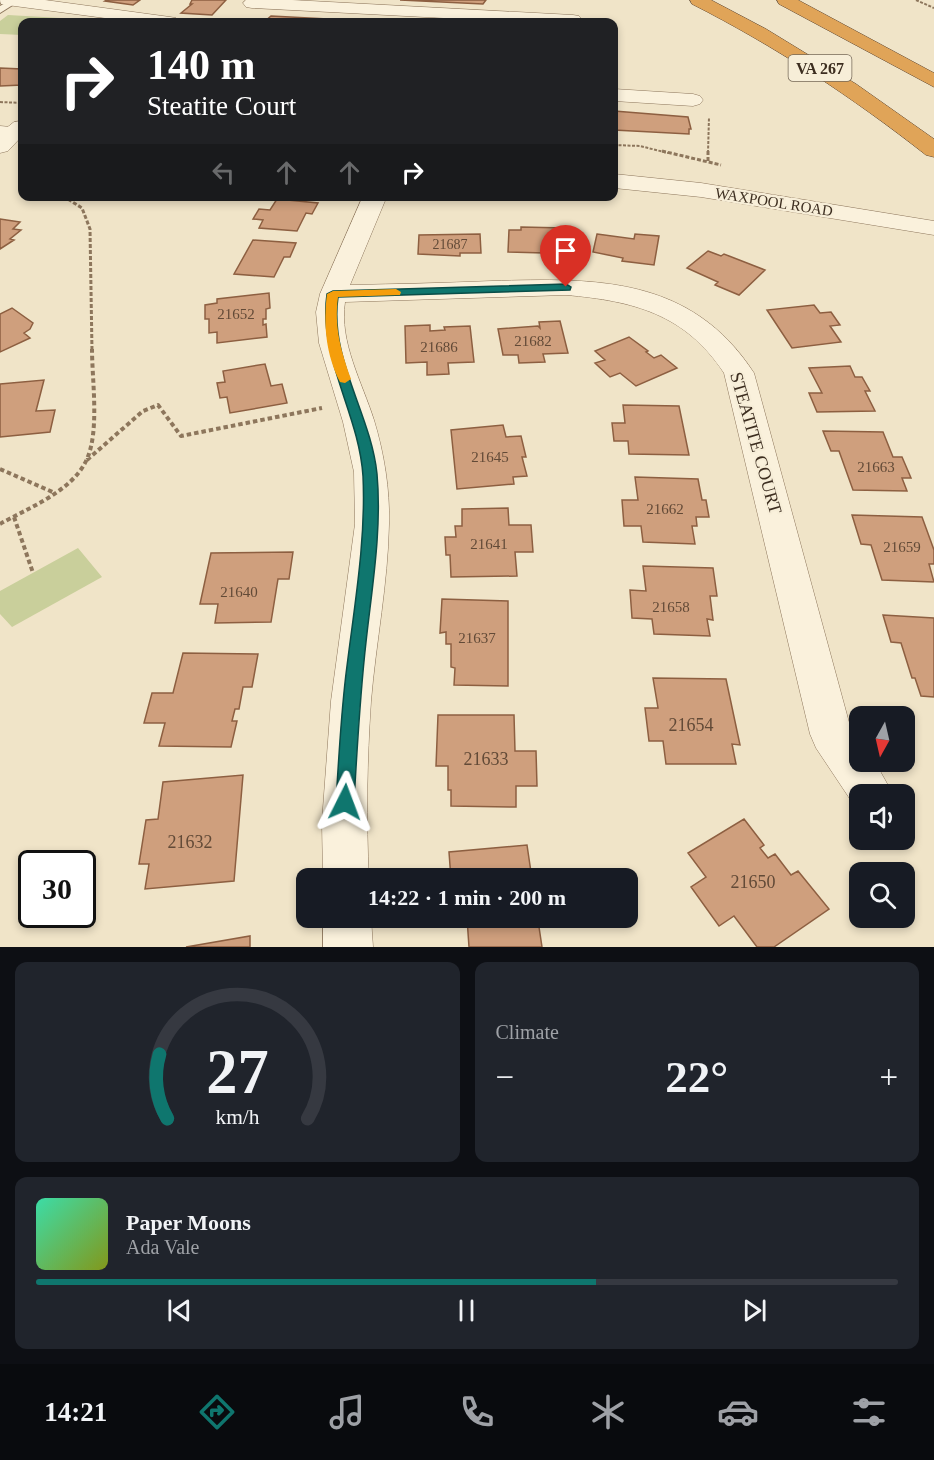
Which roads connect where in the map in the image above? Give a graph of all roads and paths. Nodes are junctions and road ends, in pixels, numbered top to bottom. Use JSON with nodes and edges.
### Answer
{"nodes":[{"id":1,"x":534,"y":0,"type":"edge"},
{"id":2,"x":698,"y":0,"type":"edge"},
{"id":3,"x":784,"y":0,"type":"edge"},
{"id":4,"x":916,"y":0,"type":"edge"},
{"id":5,"x":7,"y":4,"type":"edge"},
{"id":6,"x":71,"y":4,"type":"edge"},
{"id":7,"x":249,"y":6,"type":"edge"},
{"id":8,"x":934,"y":8,"type":"edge"},
{"id":9,"x":119,"y":18,"type":"edge"},
{"id":10,"x":510,"y":18,"type":"edge"},
{"id":11,"x":569,"y":18,"type":"edge"},
{"id":12,"x":934,"y":81,"type":"edge"},
{"id":13,"x":618,"y":95,"type":"edge"},
{"id":14,"x":0,"y":102,"type":"edge"},
{"id":15,"x":18,"y":103,"type":"edge"},
{"id":16,"x":701,"y":105,"type":"joint"},
{"id":17,"x":18,"y":119,"type":"edge"},
{"id":18,"x":11,"y":134,"type":"edge"},
{"id":19,"x":618,"y":145,"type":"edge"},
{"id":20,"x":934,"y":150,"type":"edge"},
{"id":21,"x":708,"y":161,"type":"junction"},
{"id":22,"x":721,"y":165,"type":"dead end"},
{"id":23,"x":618,"y":181,"type":"edge"},
{"id":24,"x":74,"y":201,"type":"edge"},
{"id":25,"x":373,"y":201,"type":"edge"},
{"id":26,"x":934,"y":228,"type":"edge"},
{"id":27,"x":333,"y":294,"type":"junction"},
{"id":28,"x":352,"y":402,"type":"junction"},
{"id":29,"x":86,"y":461,"type":"junction"},
{"id":30,"x":0,"y":469,"type":"edge"},
{"id":31,"x":55,"y":493,"type":"junction"},
{"id":32,"x":14,"y":516,"type":"junction"},
{"id":33,"x":0,"y":524,"type":"edge"},
{"id":34,"x":33,"y":573,"type":"dead end"},
{"id":35,"x":865,"y":784,"type":"edge"},
{"id":36,"x":346,"y":868,"type":"edge"},
{"id":37,"x":347,"y":928,"type":"edge"},
{"id":38,"x":348,"y":947,"type":"edge"}],
"edges":[{"from":1,"to":11,"type":"street"},
{"from":2,"to":20,"type":"highway","number":"VA 267"},
{"from":3,"to":12,"type":"highway","number":"VA 267"},
{"from":4,"to":8,"type":"path"},
{"from":5,"to":6,"type":"street"},
{"from":6,"to":9,"type":"street"},
{"from":7,"to":10,"type":"street"},
{"from":13,"to":16,"type":"street"},
{"from":14,"to":15,"type":"path"},
{"from":16,"to":21,"type":"path"},
{"from":17,"to":18,"type":"street"},
{"from":19,"to":21,"type":"path"},
{"from":21,"to":22,"type":"path"},
{"from":23,"to":26,"type":"street","name":"WAXPOOL ROAD"},
{"from":24,"to":29,"type":"path"},
{"from":25,"to":27,"type":"street"},
{"from":27,"to":28,"type":"street"},
{"from":27,"to":35,"type":"street","name":"STEATITE COURT"},
{"from":28,"to":29,"type":"path"},
{"from":28,"to":36,"type":"street"},
{"from":29,"to":31,"type":"path"},
{"from":30,"to":31,"type":"path"},
{"from":31,"to":32,"type":"path"},
{"from":32,"to":33,"type":"path"},
{"from":32,"to":34,"type":"path"},
{"from":37,"to":38,"type":"street"}]}
